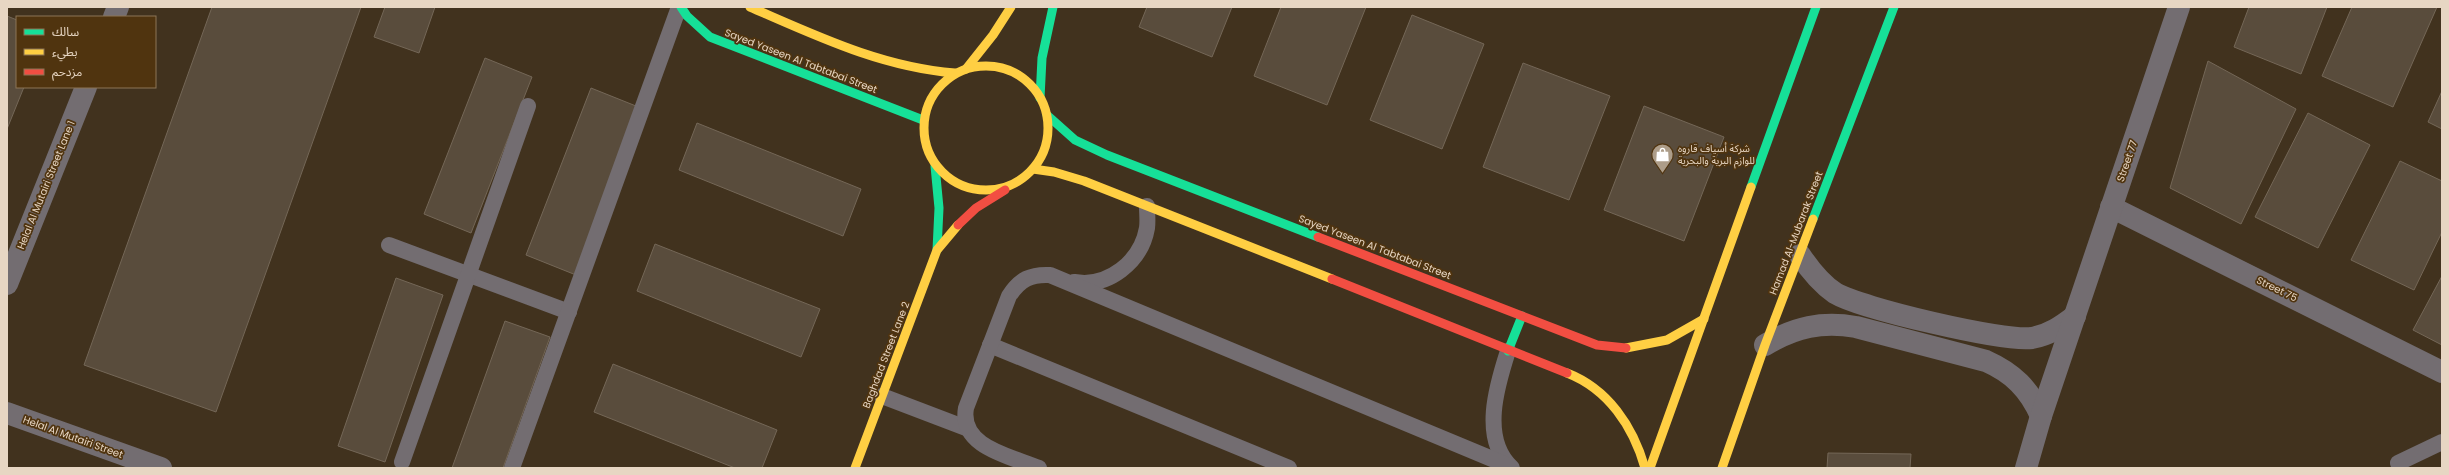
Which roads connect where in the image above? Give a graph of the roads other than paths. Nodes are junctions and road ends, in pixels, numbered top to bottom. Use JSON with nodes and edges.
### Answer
{"nodes":[{"id":1,"x":680,"y":7,"type":"edge"},
{"id":2,"x":750,"y":7,"type":"edge"},
{"id":3,"x":1011,"y":7,"type":"edge"},
{"id":4,"x":1053,"y":7,"type":"edge"},
{"id":5,"x":1816,"y":7,"type":"edge"},
{"id":6,"x":1894,"y":7,"type":"edge"},
{"id":7,"x":2179,"y":7,"type":"edge"},
{"id":8,"x":966,"y":69,"type":"junction"},
{"id":9,"x":955,"y":73,"type":"junction"},
{"id":10,"x":86,"y":88,"type":"edge"},
{"id":11,"x":1040,"y":98,"type":"junction"},
{"id":12,"x":528,"y":106,"type":"dead end"},
{"id":13,"x":1047,"y":115,"type":"junction"},
{"id":14,"x":923,"y":120,"type":"junction"},
{"id":15,"x":935,"y":166,"type":"junction"},
{"id":16,"x":1033,"y":169,"type":"junction"},
{"id":17,"x":1012,"y":187,"type":"junction"},
{"id":18,"x":1147,"y":206,"type":"junction"},
{"id":19,"x":2111,"y":207,"type":"junction"},
{"id":20,"x":388,"y":245,"type":"dead end"},
{"id":21,"x":937,"y":250,"type":"junction"},
{"id":22,"x":1800,"y":255,"type":"junction"},
{"id":23,"x":468,"y":275,"type":"junction"},
{"id":24,"x":1065,"y":281,"type":"junction"},
{"id":25,"x":7,"y":284,"type":"edge"},
{"id":26,"x":569,"y":312,"type":"junction"},
{"id":27,"x":1522,"y":316,"type":"junction"},
{"id":28,"x":2075,"y":316,"type":"junction"},
{"id":29,"x":1704,"y":319,"type":"junction"},
{"id":30,"x":990,"y":345,"type":"junction"},
{"id":31,"x":1765,"y":345,"type":"junction"},
{"id":32,"x":1508,"y":351,"type":"junction"},
{"id":33,"x":2442,"y":372,"type":"edge"},
{"id":34,"x":882,"y":396,"type":"junction"},
{"id":35,"x":7,"y":413,"type":"edge"},
{"id":36,"x":2041,"y":416,"type":"junction"},
{"id":37,"x":966,"y":428,"type":"junction"},
{"id":38,"x":2442,"y":442,"type":"edge"},
{"id":39,"x":402,"y":462,"type":"dead end"},
{"id":40,"x":2398,"y":463,"type":"dead end"},
{"id":41,"x":1510,"y":467,"type":"edge"},
{"id":42,"x":161,"y":468,"type":"edge"},
{"id":43,"x":512,"y":468,"type":"edge"},
{"id":44,"x":855,"y":468,"type":"edge"},
{"id":45,"x":1039,"y":468,"type":"edge"},
{"id":46,"x":1289,"y":468,"type":"edge"},
{"id":47,"x":1645,"y":468,"type":"edge"},
{"id":48,"x":1650,"y":468,"type":"edge"},
{"id":49,"x":1722,"y":468,"type":"edge"},
{"id":50,"x":2026,"y":468,"type":"edge"}],
"edges":[{"from":1,"to":14,"type":"street","name":"Sayed Yaseen Al Tabtabai Street"},
{"from":1,"to":26,"type":"lane"},
{"from":2,"to":9,"type":"street"},
{"from":3,"to":8,"type":"street"},
{"from":4,"to":11,"type":"street"},
{"from":5,"to":29,"type":"street"},
{"from":6,"to":22,"type":"street","name":"Hamad Al-Mubarak Street"},
{"from":7,"to":19,"type":"street","name":"Street 77"},
{"from":8,"to":9,"type":"street"},
{"from":8,"to":11,"type":"street"},
{"from":9,"to":14,"type":"street"},
{"from":10,"to":25,"type":"street","name":"Helal Al Mutairi Street Lane 1"},
{"from":11,"to":13,"type":"street"},
{"from":12,"to":23,"type":"lane"},
{"from":13,"to":16,"type":"street"},
{"from":13,"to":27,"type":"street","name":"Sayed Yaseen Al Tabtabai Street"},
{"from":14,"to":15,"type":"street"},
{"from":15,"to":17,"type":"street"},
{"from":15,"to":21,"type":"street","name":"Baghdad Street Lane 2"},
{"from":16,"to":17,"type":"street"},
{"from":16,"to":18,"type":"street"},
{"from":17,"to":21,"type":"street","name":"Baghdad Street Lane 2"},
{"from":18,"to":24,"type":"lane"},
{"from":18,"to":32,"type":"street"},
{"from":19,"to":28,"type":"street","name":"Street 77"},
{"from":19,"to":33,"type":"street","name":"Street 75"},
{"from":20,"to":23,"type":"lane"},
{"from":21,"to":34,"type":"street","name":"Baghdad Street Lane 2"},
{"from":22,"to":28,"type":"street"},
{"from":22,"to":31,"type":"street","name":"Hamad Al-Mubarak Street"},
{"from":23,"to":26,"type":"lane"},
{"from":23,"to":39,"type":"lane"},
{"from":24,"to":30,"type":"lane"},
{"from":24,"to":41,"type":"lane"},
{"from":26,"to":43,"type":"lane"},
{"from":27,"to":29,"type":"street","name":"Sayed Yaseen Al Tabtabai Street"},
{"from":27,"to":32,"type":"street"},
{"from":28,"to":36,"type":"street","name":"Street 77"},
{"from":29,"to":48,"type":"street"},
{"from":30,"to":37,"type":"lane"},
{"from":30,"to":46,"type":"lane"},
{"from":31,"to":36,"type":"street"},
{"from":31,"to":49,"type":"street","name":"Hamad Al-Mubarak Street"},
{"from":32,"to":41,"type":"lane"},
{"from":32,"to":47,"type":"street"},
{"from":34,"to":37,"type":"lane"},
{"from":34,"to":44,"type":"street","name":"Baghdad Street Lane 2"},
{"from":35,"to":42,"type":"street","name":"Helal Al Mutairi Street"},
{"from":36,"to":50,"type":"street","name":"Street 77"},
{"from":37,"to":45,"type":"lane"},
{"from":38,"to":40,"type":"lane"}]}
